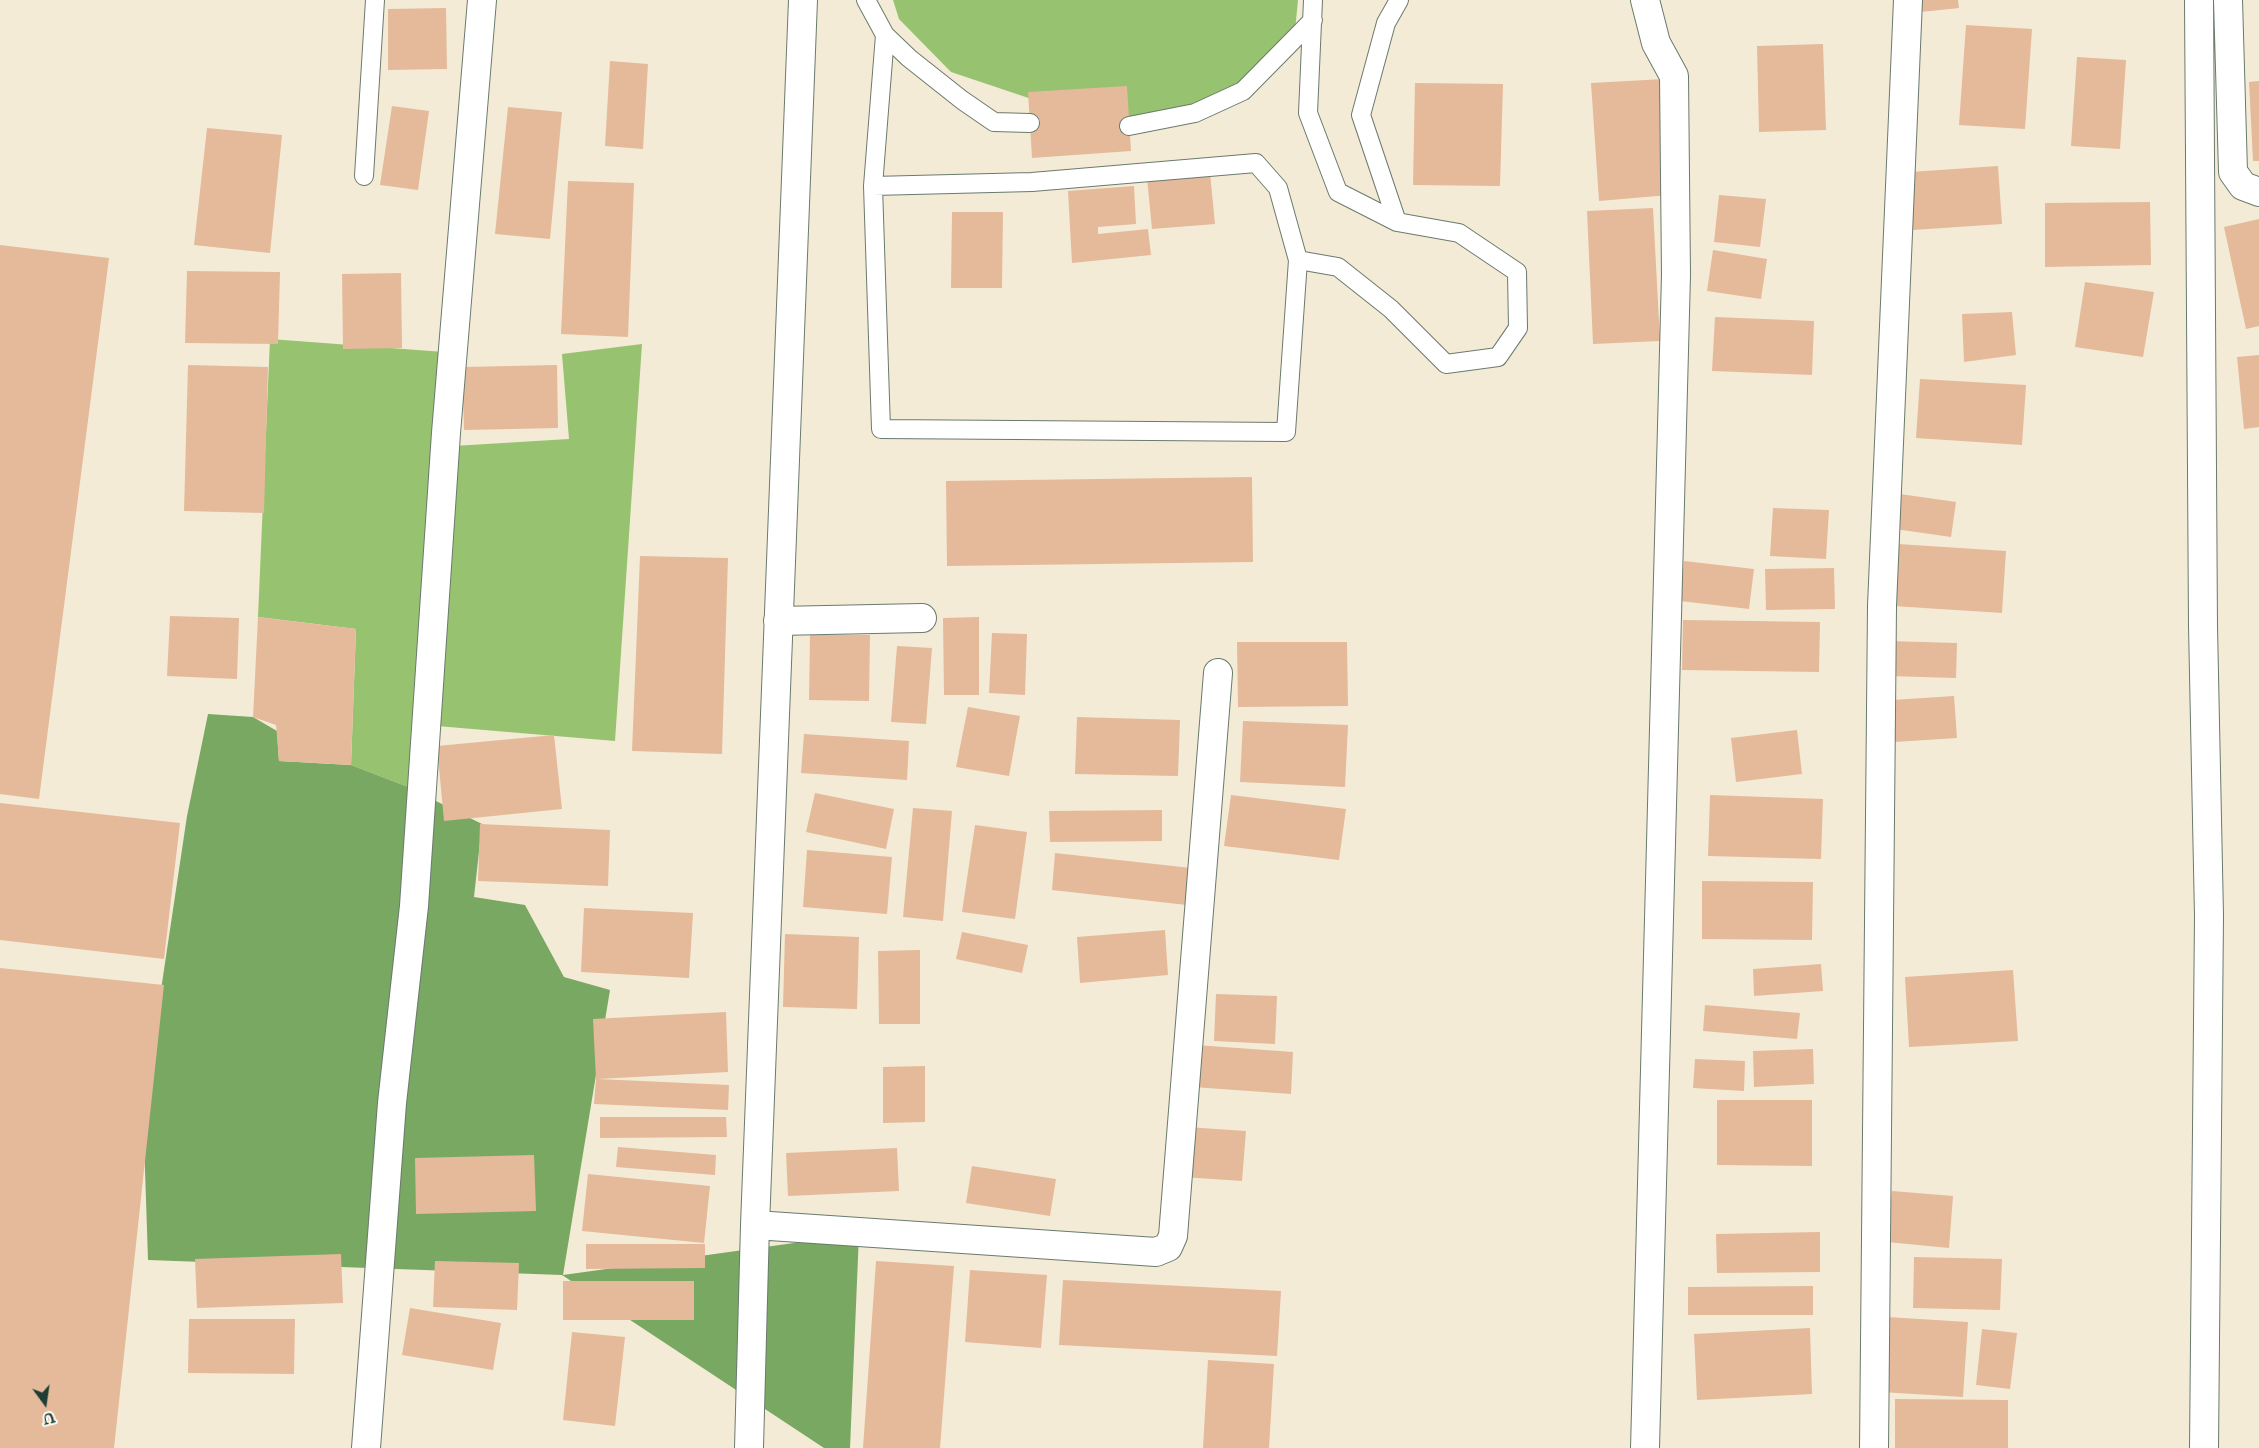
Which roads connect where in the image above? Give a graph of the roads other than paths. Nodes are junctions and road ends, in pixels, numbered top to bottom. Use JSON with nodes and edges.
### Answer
{"nodes":[{"id":1,"x":375,"y":0,"type":"edge"},
{"id":2,"x":482,"y":0,"type":"edge"},
{"id":3,"x":803,"y":0,"type":"edge"},
{"id":4,"x":866,"y":0,"type":"edge"},
{"id":5,"x":1313,"y":0,"type":"edge"},
{"id":6,"x":1399,"y":0,"type":"edge"},
{"id":7,"x":1645,"y":0,"type":"edge"},
{"id":8,"x":1908,"y":0,"type":"edge"},
{"id":9,"x":2199,"y":0,"type":"edge"},
{"id":10,"x":2228,"y":0,"type":"edge"},
{"id":11,"x":1313,"y":20,"type":"junction"},
{"id":12,"x":885,"y":36,"type":"junction"},
{"id":13,"x":1030,"y":123,"type":"dead end"},
{"id":14,"x":1130,"y":126,"type":"dead end"},
{"id":15,"x":364,"y":176,"type":"dead end"},
{"id":16,"x":873,"y":186,"type":"junction"},
{"id":17,"x":2259,"y":192,"type":"edge"},
{"id":18,"x":1397,"y":222,"type":"junction"},
{"id":19,"x":1298,"y":260,"type":"junction"},
{"id":20,"x":922,"y":618,"type":"dead end"},
{"id":21,"x":778,"y":621,"type":"junction"},
{"id":22,"x":1218,"y":673,"type":"dead end"},
{"id":23,"x":755,"y":1225,"type":"junction"},
{"id":24,"x":366,"y":1448,"type":"edge"},
{"id":25,"x":750,"y":1448,"type":"edge"},
{"id":26,"x":1645,"y":1448,"type":"edge"},
{"id":27,"x":1874,"y":1448,"type":"edge"},
{"id":28,"x":2204,"y":1448,"type":"edge"}],
"edges":[{"from":1,"to":15,"type":"lane"},
{"from":2,"to":24,"type":"street"},
{"from":3,"to":21,"type":"street"},
{"from":4,"to":12,"type":"lane"},
{"from":5,"to":11,"type":"lane"},
{"from":6,"to":18,"type":"lane"},
{"from":7,"to":26,"type":"street"},
{"from":8,"to":27,"type":"street"},
{"from":9,"to":28,"type":"street"},
{"from":10,"to":17,"type":"street"},
{"from":11,"to":14,"type":"lane"},
{"from":11,"to":18,"type":"lane"},
{"from":12,"to":13,"type":"lane"},
{"from":12,"to":16,"type":"lane"},
{"from":16,"to":19,"type":"lane"},
{"from":16,"to":19,"type":"lane"},
{"from":18,"to":19,"type":"lane"},
{"from":20,"to":21,"type":"street"},
{"from":21,"to":23,"type":"street"},
{"from":22,"to":23,"type":"street"},
{"from":23,"to":25,"type":"street"}]}
